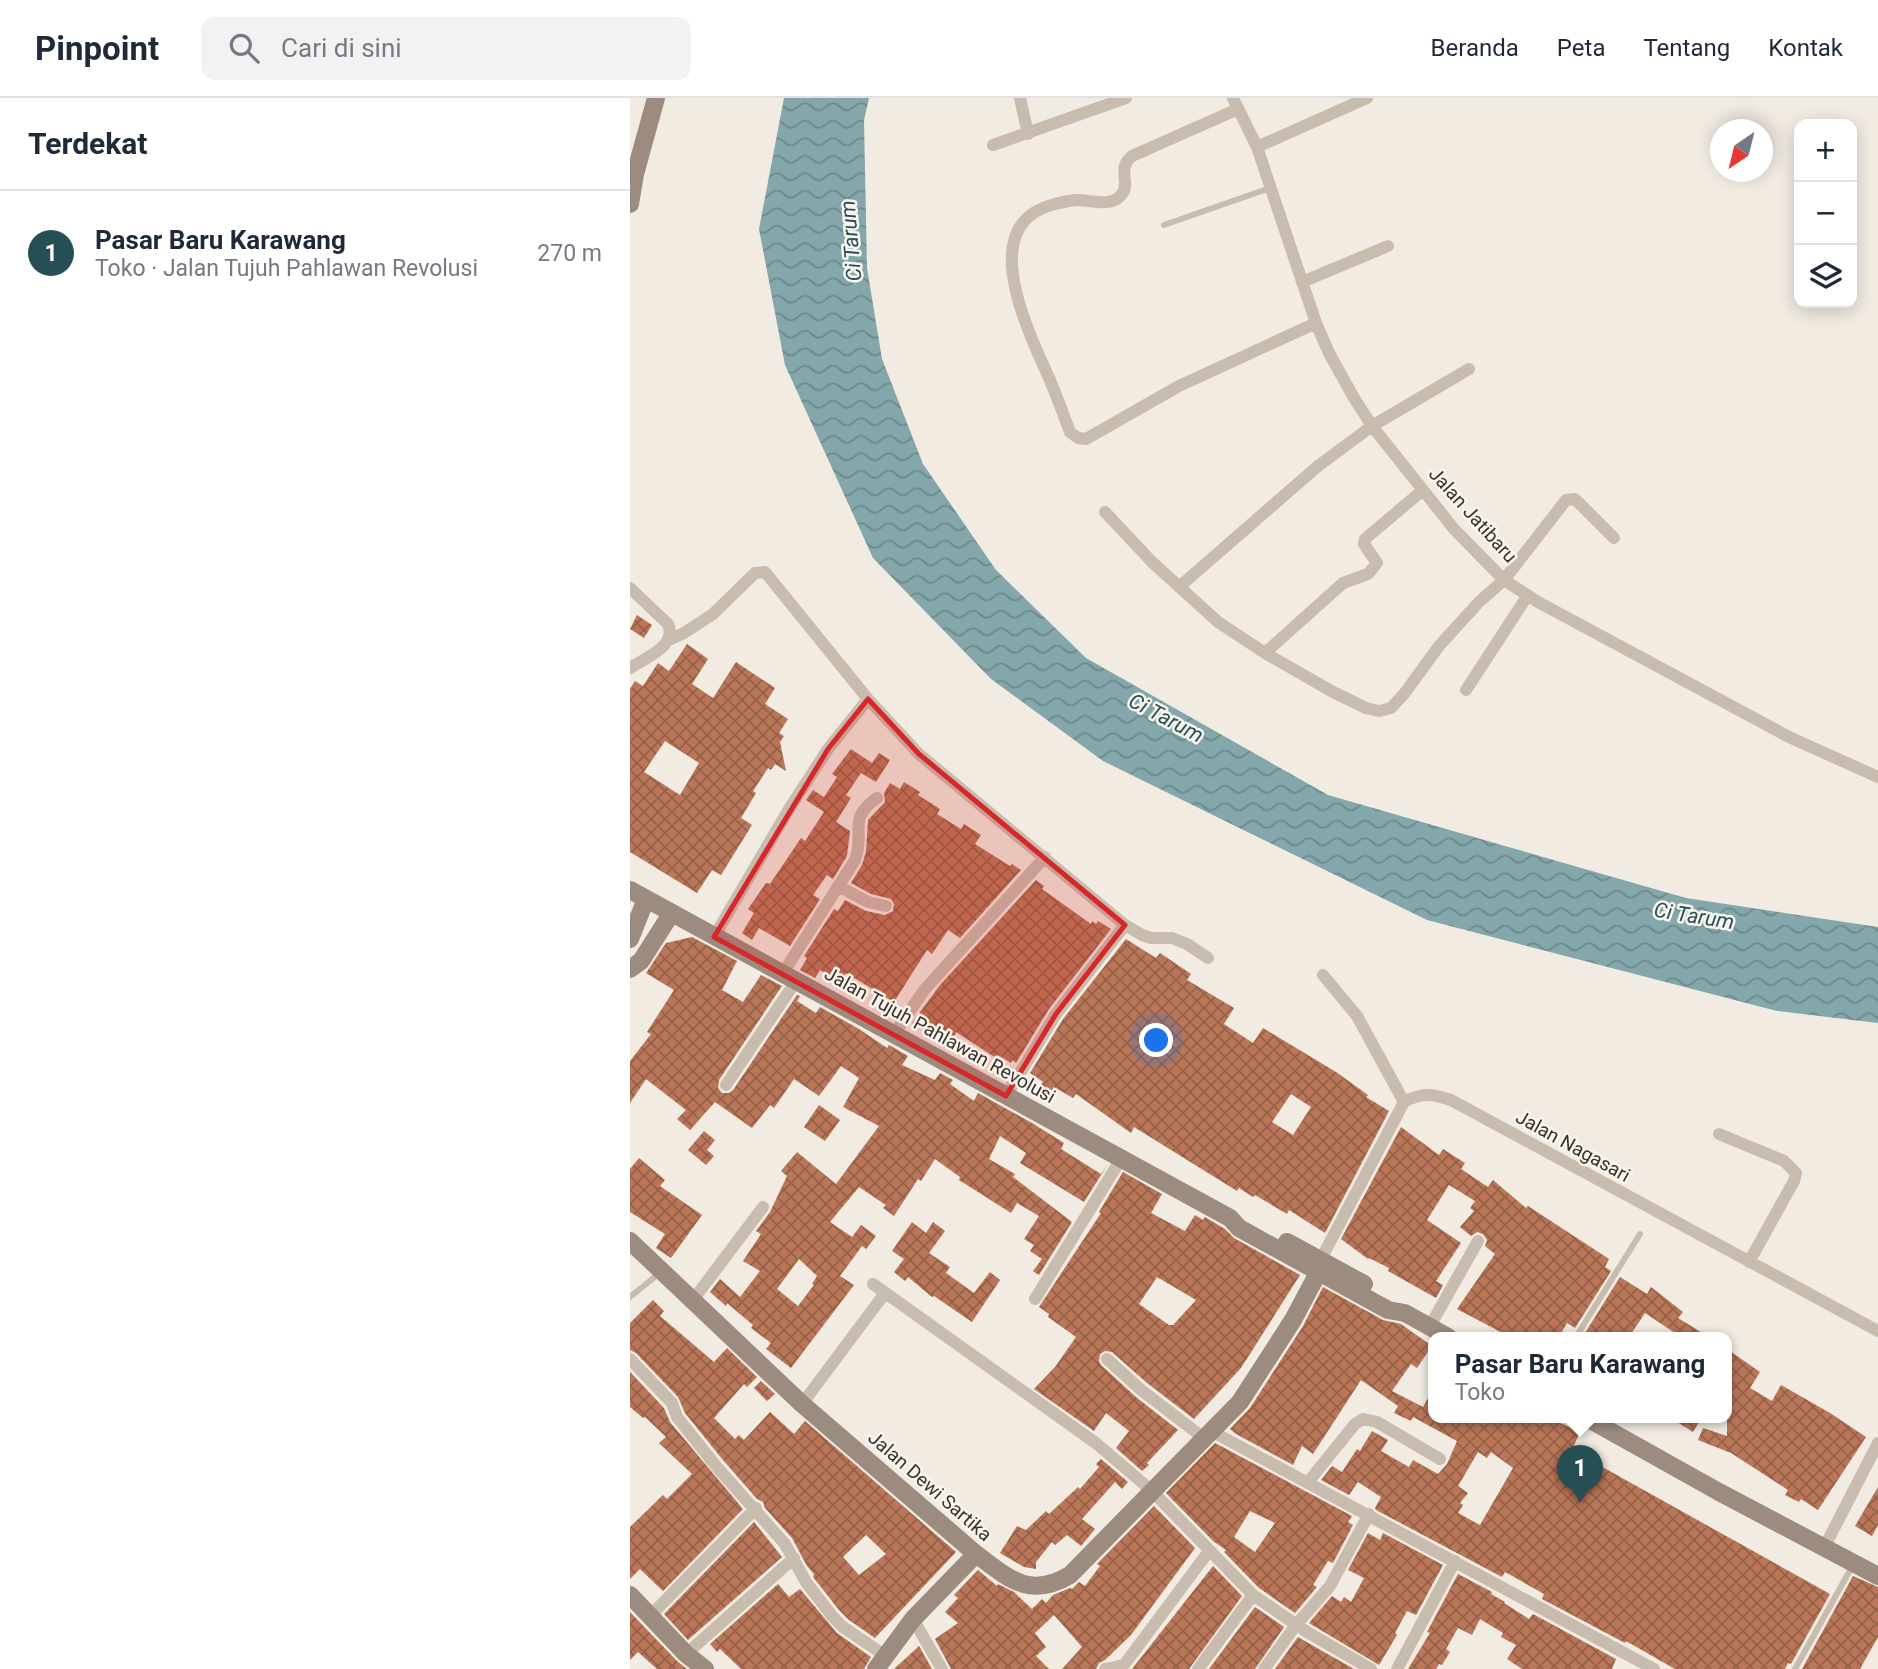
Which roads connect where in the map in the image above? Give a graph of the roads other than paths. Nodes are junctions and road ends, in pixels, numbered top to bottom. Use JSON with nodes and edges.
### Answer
{"nodes":[{"id":1,"x":656,"y":98,"type":"edge"},
{"id":2,"x":1020,"y":98,"type":"edge"},
{"id":3,"x":1126,"y":98,"type":"edge"},
{"id":4,"x":1367,"y":98,"type":"edge"},
{"id":5,"x":1235,"y":103,"type":"edge"},
{"id":6,"x":1028,"y":134,"type":"junction"},
{"id":7,"x":993,"y":145,"type":"dead end"},
{"id":8,"x":1257,"y":147,"type":"junction"},
{"id":9,"x":633,"y":173,"type":"edge"},
{"id":10,"x":1272,"y":188,"type":"junction"},
{"id":11,"x":630,"y":204,"type":"edge"},
{"id":12,"x":1164,"y":225,"type":"dead end"},
{"id":13,"x":1388,"y":246,"type":"dead end"},
{"id":14,"x":1302,"y":282,"type":"junction"},
{"id":15,"x":1316,"y":323,"type":"junction"},
{"id":16,"x":1469,"y":369,"type":"dead end"},
{"id":17,"x":1372,"y":426,"type":"junction"},
{"id":18,"x":1423,"y":490,"type":"junction"},
{"id":19,"x":1105,"y":512,"type":"dead end"},
{"id":20,"x":1614,"y":538,"type":"dead end"},
{"id":21,"x":1504,"y":580,"type":"junction"},
{"id":22,"x":630,"y":587,"type":"edge"},
{"id":23,"x":1179,"y":587,"type":"junction"},
{"id":24,"x":1528,"y":595,"type":"junction"},
{"id":25,"x":671,"y":639,"type":"junction"},
{"id":26,"x":1265,"y":653,"type":"junction"},
{"id":27,"x":630,"y":668,"type":"edge"},
{"id":28,"x":1466,"y":690,"type":"dead end"},
{"id":29,"x":868,"y":699,"type":"junction"},
{"id":30,"x":1878,"y":777,"type":"edge"},
{"id":31,"x":877,"y":798,"type":"dead end"},
{"id":32,"x":1045,"y":857,"type":"junction"},
{"id":33,"x":838,"y":886,"type":"junction"},
{"id":34,"x":630,"y":890,"type":"edge"},
{"id":35,"x":646,"y":899,"type":"junction"},
{"id":36,"x":886,"y":906,"type":"dead end"},
{"id":37,"x":671,"y":914,"type":"junction"},
{"id":38,"x":1125,"y":925,"type":"junction"},
{"id":39,"x":714,"y":937,"type":"junction"},
{"id":40,"x":630,"y":939,"type":"edge"},
{"id":41,"x":1208,"y":958,"type":"dead end"},
{"id":42,"x":630,"y":968,"type":"edge"},
{"id":43,"x":1323,"y":975,"type":"dead end"},
{"id":44,"x":790,"y":977,"type":"junction"},
{"id":45,"x":894,"y":1034,"type":"junction"},
{"id":46,"x":726,"y":1085,"type":"dead end"},
{"id":47,"x":1006,"y":1096,"type":"junction"},
{"id":48,"x":1404,"y":1101,"type":"junction"},
{"id":49,"x":1719,"y":1134,"type":"dead end"},
{"id":50,"x":1121,"y":1159,"type":"junction"},
{"id":51,"x":763,"y":1207,"type":"dead end"},
{"id":52,"x":1640,"y":1234,"type":"dead end"},
{"id":53,"x":630,"y":1241,"type":"edge"},
{"id":54,"x":1478,"y":1241,"type":"dead end"},
{"id":55,"x":1749,"y":1262,"type":"junction"},
{"id":56,"x":1320,"y":1266,"type":"junction"},
{"id":57,"x":662,"y":1271,"type":"junction"},
{"id":58,"x":873,"y":1284,"type":"dead end"},
{"id":59,"x":885,"y":1293,"type":"junction"},
{"id":60,"x":630,"y":1297,"type":"edge"},
{"id":61,"x":1035,"y":1299,"type":"dead end"},
{"id":62,"x":693,"y":1300,"type":"junction"},
{"id":63,"x":1430,"y":1326,"type":"junction"},
{"id":64,"x":1440,"y":1332,"type":"edge"},
{"id":65,"x":1579,"y":1332,"type":"edge"},
{"id":66,"x":1878,"y":1332,"type":"edge"},
{"id":67,"x":630,"y":1359,"type":"edge"},
{"id":68,"x":1107,"y":1359,"type":"dead end"},
{"id":69,"x":802,"y":1404,"type":"junction"},
{"id":70,"x":1596,"y":1423,"type":"edge"},
{"id":71,"x":1209,"y":1435,"type":"junction"},
{"id":72,"x":1878,"y":1443,"type":"edge"},
{"id":73,"x":1440,"y":1459,"type":"dead end"},
{"id":74,"x":1309,"y":1481,"type":"junction"},
{"id":75,"x":1152,"y":1490,"type":"junction"},
{"id":76,"x":756,"y":1508,"type":"junction"},
{"id":77,"x":1369,"y":1514,"type":"junction"},
{"id":78,"x":1824,"y":1548,"type":"junction"},
{"id":79,"x":1209,"y":1551,"type":"junction"},
{"id":80,"x":976,"y":1554,"type":"junction"},
{"id":81,"x":794,"y":1558,"type":"junction"},
{"id":82,"x":1455,"y":1561,"type":"junction"},
{"id":83,"x":1854,"y":1563,"type":"junction"},
{"id":84,"x":1878,"y":1576,"type":"edge"},
{"id":85,"x":630,"y":1595,"type":"edge"},
{"id":86,"x":1254,"y":1595,"type":"junction"},
{"id":87,"x":651,"y":1615,"type":"junction"},
{"id":88,"x":913,"y":1619,"type":"junction"},
{"id":89,"x":1296,"y":1625,"type":"junction"},
{"id":90,"x":686,"y":1654,"type":"junction"},
{"id":91,"x":880,"y":1662,"type":"edge"},
{"id":92,"x":1126,"y":1667,"type":"edge"},
{"id":93,"x":1649,"y":1668,"type":"edge"},
{"id":94,"x":705,"y":1669,"type":"edge"},
{"id":95,"x":942,"y":1669,"type":"edge"},
{"id":96,"x":1105,"y":1669,"type":"edge"},
{"id":97,"x":1198,"y":1669,"type":"edge"},
{"id":98,"x":1264,"y":1669,"type":"edge"},
{"id":99,"x":1371,"y":1669,"type":"edge"},
{"id":100,"x":1397,"y":1669,"type":"edge"},
{"id":101,"x":1795,"y":1669,"type":"edge"}],
"edges":[{"from":1,"to":9,"type":"street"},
{"from":2,"to":6,"type":"street"},
{"from":3,"to":6,"type":"street"},
{"from":4,"to":8,"type":"street"},
{"from":5,"to":8,"type":"street","name":"Jalan Jatibaru"},
{"from":5,"to":15,"type":"street"},
{"from":6,"to":7,"type":"street"},
{"from":8,"to":10,"type":"street","name":"Jalan Jatibaru"},
{"from":9,"to":11,"type":"street"},
{"from":10,"to":12,"type":"lane"},
{"from":10,"to":14,"type":"street","name":"Jalan Jatibaru"},
{"from":13,"to":14,"type":"street"},
{"from":14,"to":15,"type":"street","name":"Jalan Jatibaru"},
{"from":15,"to":17,"type":"street","name":"Jalan Jatibaru"},
{"from":16,"to":17,"type":"street"},
{"from":17,"to":18,"type":"street","name":"Jalan Jatibaru"},
{"from":17,"to":23,"type":"street"},
{"from":18,"to":21,"type":"street","name":"Jalan Jatibaru"},
{"from":18,"to":26,"type":"street"},
{"from":19,"to":23,"type":"street"},
{"from":20,"to":21,"type":"street"},
{"from":21,"to":24,"type":"street","name":"Jalan Jatibaru"},
{"from":21,"to":26,"type":"street"},
{"from":22,"to":25,"type":"street"},
{"from":23,"to":26,"type":"street"},
{"from":24,"to":28,"type":"street"},
{"from":24,"to":30,"type":"street","name":"Jalan Jatibaru"},
{"from":25,"to":27,"type":"street"},
{"from":25,"to":29,"type":"street"},
{"from":29,"to":32,"type":"street"},
{"from":29,"to":39,"type":"street"},
{"from":31,"to":33,"type":"street"},
{"from":32,"to":38,"type":"street"},
{"from":32,"to":45,"type":"street"},
{"from":33,"to":36,"type":"street"},
{"from":33,"to":44,"type":"street"},
{"from":34,"to":35,"type":"street","name":"Jalan Tujuh Pahlawan Revolusi"},
{"from":35,"to":37,"type":"street","name":"Jalan Tujuh Pahlawan Revolusi"},
{"from":35,"to":40,"type":"street"},
{"from":37,"to":39,"type":"street","name":"Jalan Tujuh Pahlawan Revolusi"},
{"from":37,"to":42,"type":"street"},
{"from":38,"to":41,"type":"street"},
{"from":38,"to":47,"type":"street"},
{"from":39,"to":44,"type":"street","name":"Jalan Tujuh Pahlawan Revolusi"},
{"from":43,"to":48,"type":"street"},
{"from":44,"to":45,"type":"street","name":"Jalan Tujuh Pahlawan Revolusi"},
{"from":44,"to":46,"type":"street"},
{"from":45,"to":47,"type":"street","name":"Jalan Tujuh Pahlawan Revolusi"},
{"from":47,"to":50,"type":"street","name":"Jalan Tujuh Pahlawan Revolusi"},
{"from":48,"to":55,"type":"street","name":"Jalan Nagasari"},
{"from":48,"to":56,"type":"street"},
{"from":49,"to":55,"type":"street"},
{"from":50,"to":56,"type":"street","name":"Jalan Tujuh Pahlawan Revolusi"},
{"from":50,"to":61,"type":"street"},
{"from":51,"to":62,"type":"street"},
{"from":52,"to":65,"type":"lane"},
{"from":53,"to":57,"type":"street","name":"Jalan Dewi Sartika"},
{"from":54,"to":63,"type":"street"},
{"from":55,"to":66,"type":"street","name":"Jalan Nagasari"},
{"from":56,"to":63,"type":"street","name":"Jalan Tujuh Pahlawan Revolusi"},
{"from":56,"to":71,"type":"street","name":"Jalan Dewi Sartika"},
{"from":57,"to":60,"type":"lane"},
{"from":57,"to":62,"type":"street","name":"Jalan Dewi Sartika"},
{"from":58,"to":59,"type":"street"},
{"from":59,"to":69,"type":"street"},
{"from":59,"to":75,"type":"street"},
{"from":62,"to":69,"type":"street","name":"Jalan Dewi Sartika"},
{"from":63,"to":64,"type":"street","name":"Jalan Tujuh Pahlawan Revolusi"},
{"from":67,"to":76,"type":"street"},
{"from":68,"to":71,"type":"street"},
{"from":69,"to":80,"type":"street","name":"Jalan Dewi Sartika"},
{"from":70,"to":78,"type":"street"},
{"from":71,"to":74,"type":"street"},
{"from":71,"to":75,"type":"street","name":"Jalan Dewi Sartika"},
{"from":72,"to":78,"type":"street"},
{"from":73,"to":74,"type":"street"},
{"from":74,"to":77,"type":"street"},
{"from":75,"to":79,"type":"street"},
{"from":75,"to":80,"type":"street","name":"Jalan Dewi Sartika"},
{"from":76,"to":81,"type":"street"},
{"from":76,"to":87,"type":"street"},
{"from":77,"to":82,"type":"street"},
{"from":77,"to":89,"type":"street"},
{"from":78,"to":83,"type":"street"},
{"from":79,"to":86,"type":"street"},
{"from":79,"to":92,"type":"street"},
{"from":80,"to":88,"type":"street"},
{"from":81,"to":90,"type":"street"},
{"from":81,"to":91,"type":"street"},
{"from":82,"to":93,"type":"street"},
{"from":82,"to":100,"type":"street"},
{"from":83,"to":84,"type":"street"},
{"from":83,"to":101,"type":"lane"},
{"from":85,"to":87,"type":"street"},
{"from":86,"to":89,"type":"street"},
{"from":86,"to":97,"type":"street"},
{"from":87,"to":90,"type":"street"},
{"from":88,"to":91,"type":"street"},
{"from":88,"to":95,"type":"street"},
{"from":89,"to":98,"type":"street"},
{"from":89,"to":99,"type":"street"},
{"from":90,"to":94,"type":"street"},
{"from":92,"to":96,"type":"street"}]}
